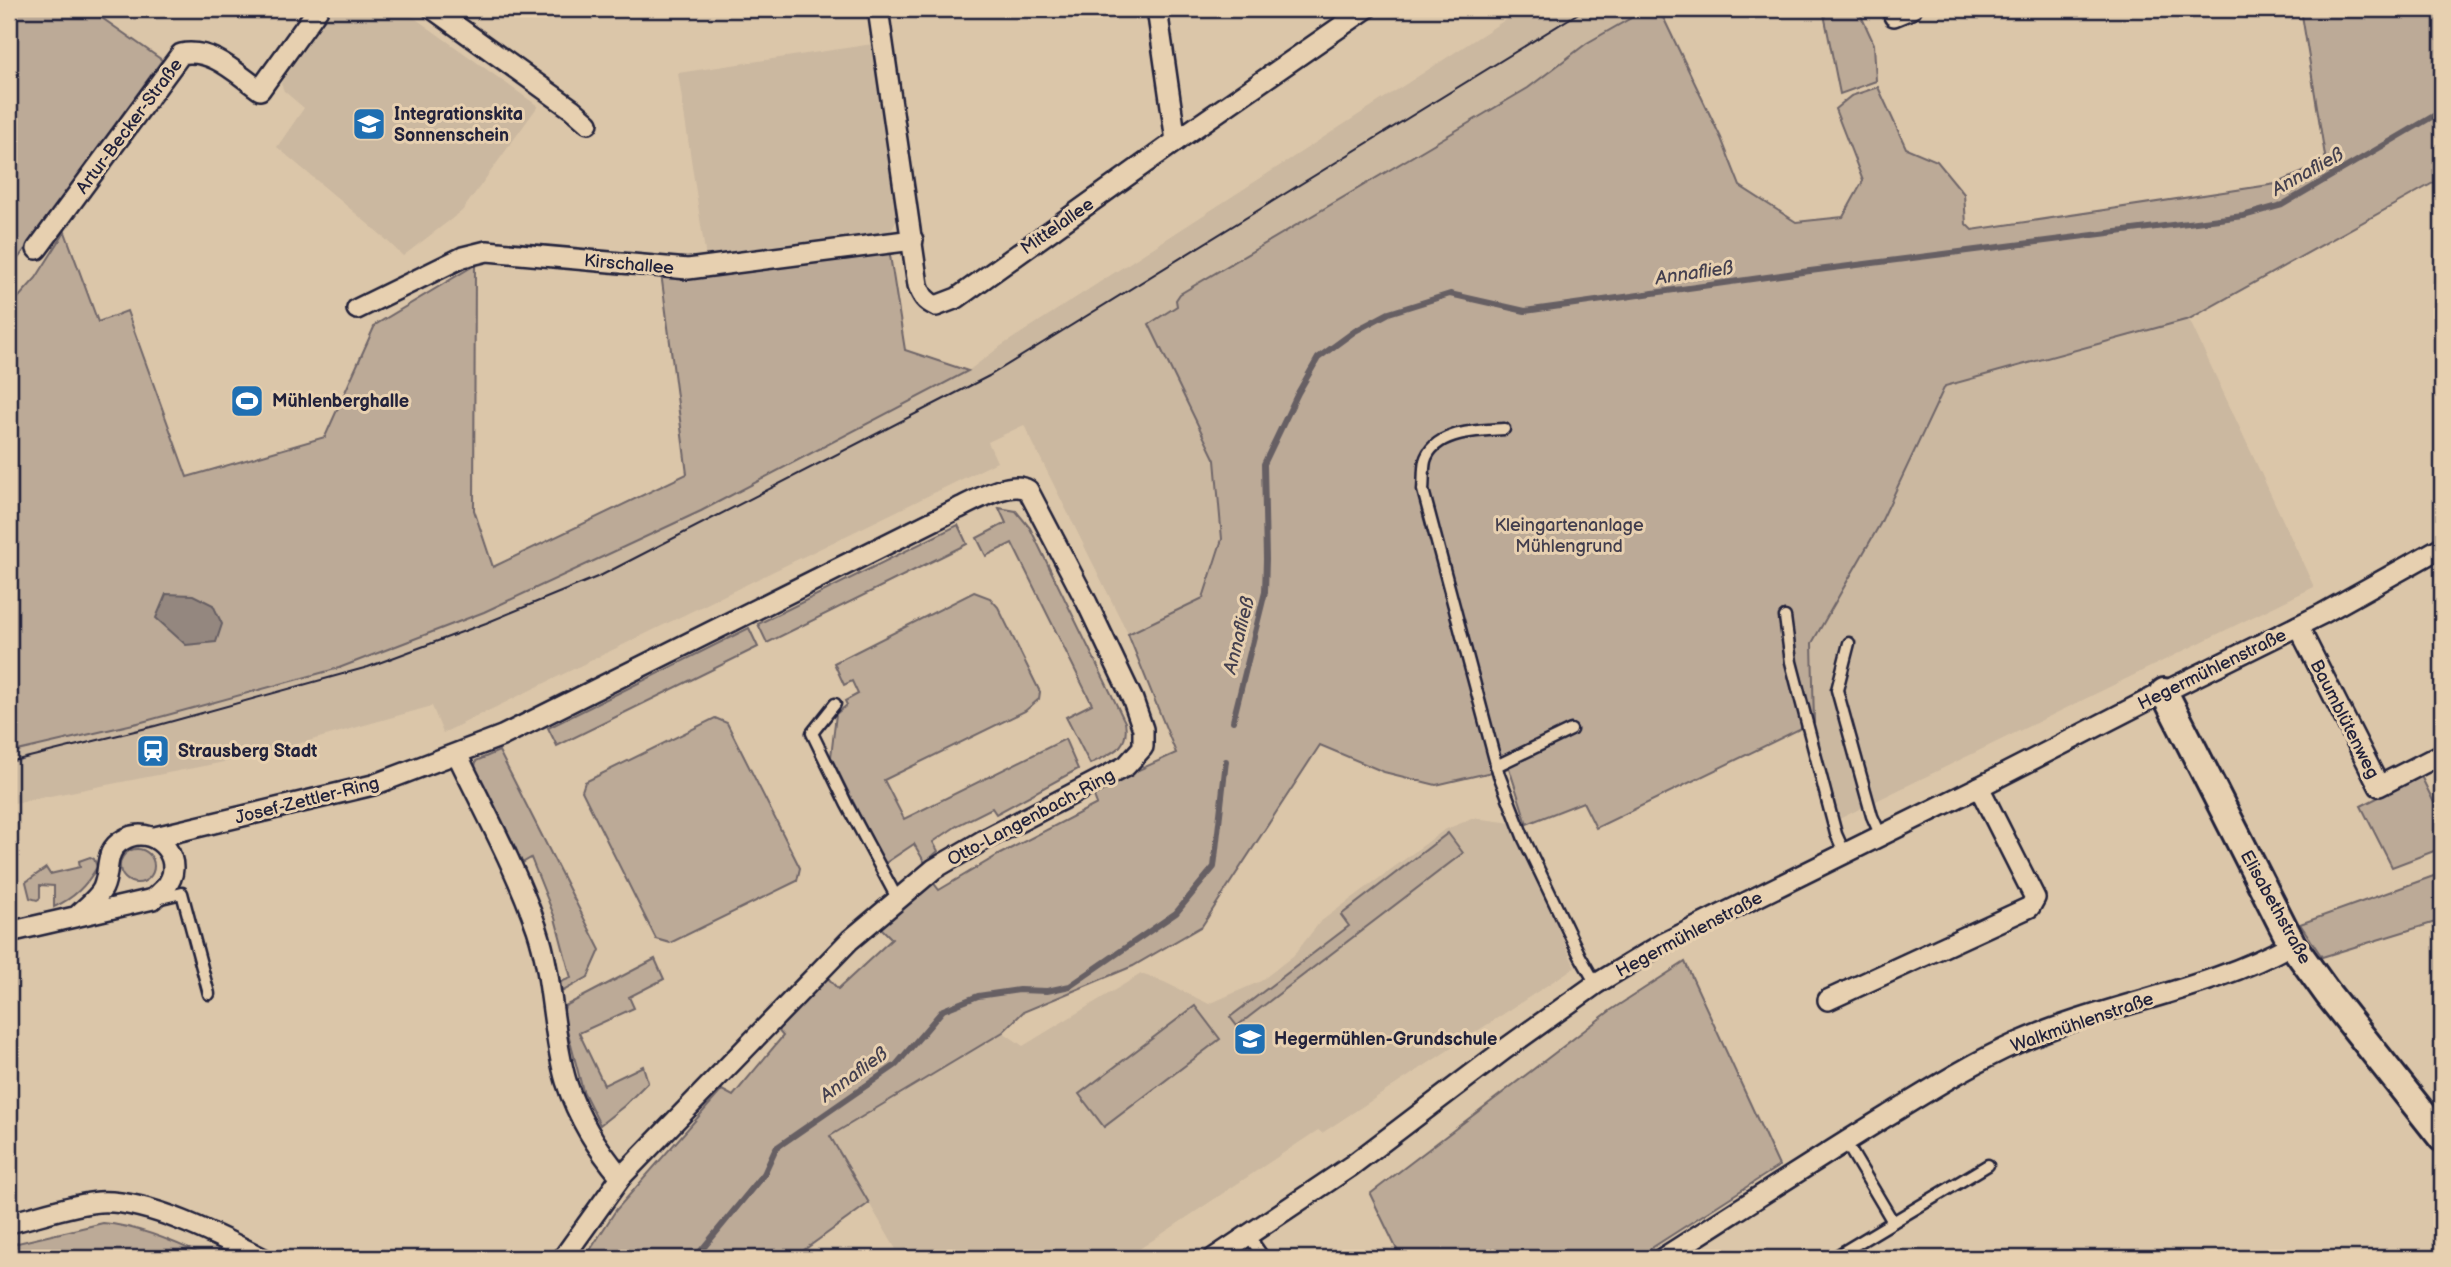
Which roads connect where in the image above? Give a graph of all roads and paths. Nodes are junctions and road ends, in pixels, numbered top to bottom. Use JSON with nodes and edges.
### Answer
{"nodes":[{"id":1,"x":318,"y":9,"type":"edge"},
{"id":2,"x":433,"y":9,"type":"edge"},
{"id":3,"x":878,"y":9,"type":"edge"},
{"id":4,"x":1157,"y":9,"type":"edge"},
{"id":5,"x":1366,"y":9,"type":"edge"},
{"id":6,"x":588,"y":122,"type":"dead end"},
{"id":7,"x":1177,"y":141,"type":"junction"},
{"id":8,"x":913,"y":240,"type":"junction"},
{"id":9,"x":37,"y":249,"type":"dead end"},
{"id":10,"x":357,"y":309,"type":"dead end"},
{"id":11,"x":1504,"y":429,"type":"dead end"},
{"id":12,"x":2442,"y":547,"type":"edge"},
{"id":13,"x":1785,"y":617,"type":"dead end"},
{"id":14,"x":2298,"y":626,"type":"junction"},
{"id":15,"x":1849,"y":643,"type":"dead end"},
{"id":16,"x":2164,"y":692,"type":"junction"},
{"id":17,"x":835,"y":704,"type":"dead end"},
{"id":18,"x":1571,"y":730,"type":"dead end"},
{"id":19,"x":457,"y":754,"type":"junction"},
{"id":20,"x":2442,"y":754,"type":"edge"},
{"id":21,"x":1496,"y":766,"type":"junction"},
{"id":22,"x":1979,"y":787,"type":"junction"},
{"id":23,"x":1881,"y":836,"type":"junction"},
{"id":24,"x":155,"y":837,"type":"junction"},
{"id":25,"x":1845,"y":854,"type":"junction"},
{"id":26,"x":153,"y":899,"type":"junction"},
{"id":27,"x":898,"y":900,"type":"junction"},
{"id":28,"x":78,"y":915,"type":"junction"},
{"id":29,"x":9,"y":932,"type":"edge"},
{"id":30,"x":2292,"y":944,"type":"junction"},
{"id":31,"x":1596,"y":984,"type":"junction"},
{"id":32,"x":209,"y":994,"type":"dead end"},
{"id":33,"x":1828,"y":1000,"type":"dead end"},
{"id":34,"x":2442,"y":1138,"type":"edge"},
{"id":35,"x":1845,"y":1141,"type":"junction"},
{"id":36,"x":1988,"y":1165,"type":"dead end"},
{"id":37,"x":621,"y":1177,"type":"junction"},
{"id":38,"x":1893,"y":1222,"type":"junction"},
{"id":39,"x":9,"y":1223,"type":"edge"},
{"id":40,"x":1248,"y":1235,"type":"junction"},
{"id":41,"x":262,"y":1258,"type":"edge"},
{"id":42,"x":563,"y":1258,"type":"edge"},
{"id":43,"x":1213,"y":1258,"type":"edge"},
{"id":44,"x":1264,"y":1258,"type":"edge"},
{"id":45,"x":1662,"y":1258,"type":"edge"},
{"id":46,"x":1833,"y":1258,"type":"edge"}],
"edges":[{"from":1,"to":9,"type":"street","name":"Artur-Becker-Straße"},
{"from":2,"to":6,"type":"street"},
{"from":3,"to":8,"type":"street"},
{"from":4,"to":7,"type":"street"},
{"from":5,"to":7,"type":"street","name":"Mittelallee"},
{"from":7,"to":8,"type":"street","name":"Mittelallee"},
{"from":8,"to":10,"type":"street","name":"Kirschallee"},
{"from":11,"to":21,"type":"lane"},
{"from":12,"to":14,"type":"street","name":"Hegermühlenstraße"},
{"from":13,"to":25,"type":"lane"},
{"from":14,"to":16,"type":"street","name":"Hegermühlenstraße"},
{"from":14,"to":20,"type":"street","name":"Baumblütenweg"},
{"from":15,"to":23,"type":"lane"},
{"from":16,"to":22,"type":"street","name":"Hegermühlenstraße"},
{"from":16,"to":30,"type":"street","name":"Elisabethstraße"},
{"from":17,"to":27,"type":"lane"},
{"from":18,"to":21,"type":"lane"},
{"from":19,"to":24,"type":"street","name":"Josef-Zettler-Ring"},
{"from":19,"to":27,"type":"street","name":"Otto-Langenbach-Ring"},
{"from":19,"to":37,"type":"street"},
{"from":21,"to":31,"type":"lane"},
{"from":22,"to":23,"type":"street","name":"Hegermühlenstraße"},
{"from":22,"to":33,"type":"street"},
{"from":23,"to":25,"type":"street","name":"Hegermühlenstraße"},
{"from":24,"to":26,"type":"street"},
{"from":24,"to":28,"type":"street","name":"Josef-Zettler-Ring"},
{"from":25,"to":31,"type":"street","name":"Hegermühlenstraße"},
{"from":26,"to":28,"type":"street"},
{"from":26,"to":32,"type":"lane"},
{"from":27,"to":37,"type":"street","name":"Otto-Langenbach-Ring"},
{"from":28,"to":29,"type":"street"},
{"from":30,"to":34,"type":"street","name":"Elisabethstraße"},
{"from":30,"to":35,"type":"street","name":"Walkmühlenstraße"},
{"from":31,"to":40,"type":"street","name":"Hegermühlenstraße"},
{"from":35,"to":38,"type":"lane"},
{"from":35,"to":45,"type":"street","name":"Walkmühlenstraße"},
{"from":36,"to":38,"type":"lane"},
{"from":37,"to":42,"type":"street"},
{"from":38,"to":46,"type":"lane"},
{"from":39,"to":41,"type":"street"},
{"from":40,"to":43,"type":"street","name":"Hegermühlenstraße"},
{"from":40,"to":44,"type":"lane"}]}
